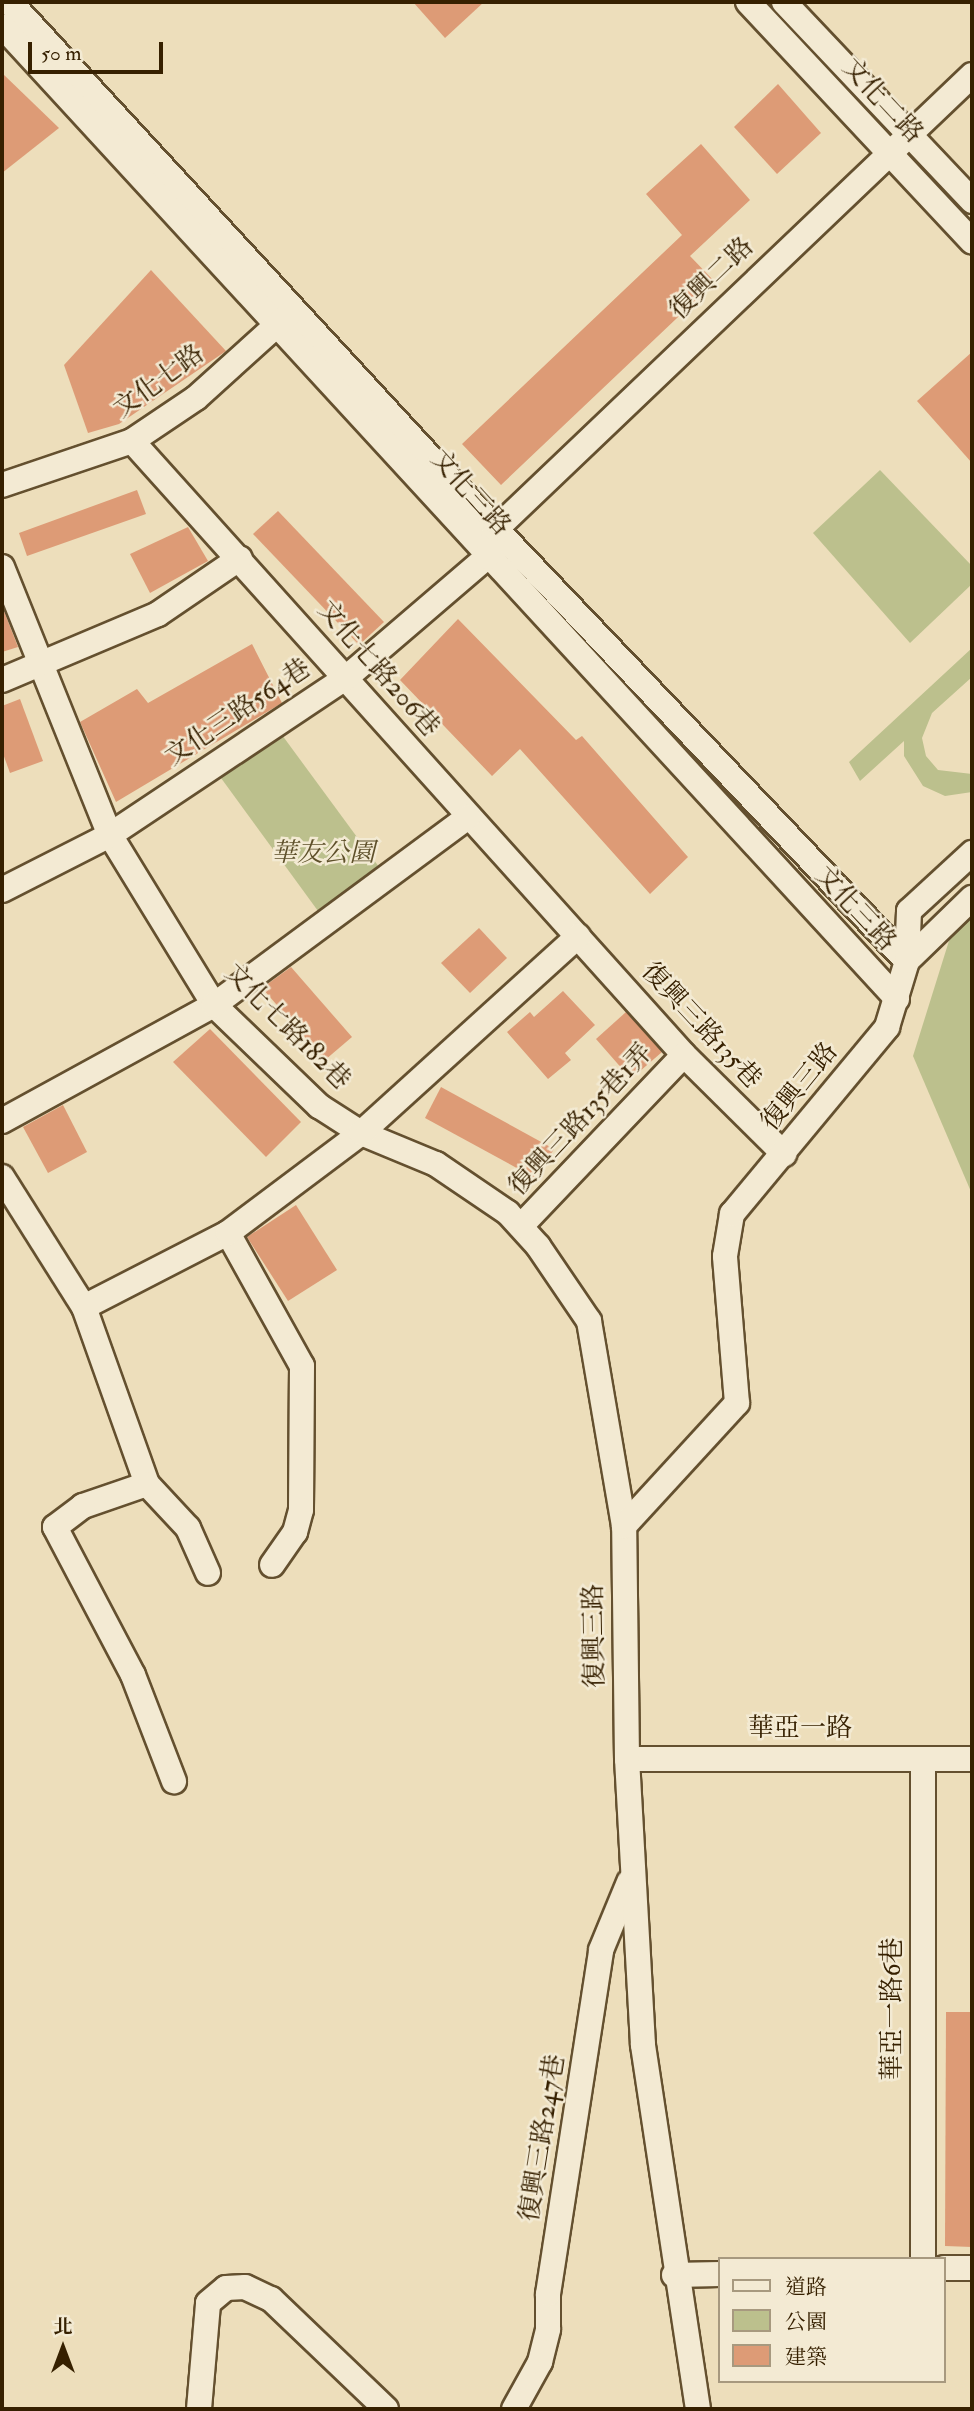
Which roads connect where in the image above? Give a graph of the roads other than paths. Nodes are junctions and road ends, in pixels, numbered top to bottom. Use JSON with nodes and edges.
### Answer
{"nodes":[{"id":1,"x":10,"y":2,"type":"edge"},
{"id":2,"x":748,"y":2,"type":"edge"},
{"id":3,"x":784,"y":2,"type":"edge"},
{"id":4,"x":2,"y":26,"type":"edge"},
{"id":5,"x":972,"y":75,"type":"edge"},
{"id":6,"x":908,"y":133,"type":"junction"},
{"id":7,"x":888,"y":151,"type":"junction"},
{"id":8,"x":972,"y":201,"type":"edge"},
{"id":9,"x":972,"y":241,"type":"edge"},
{"id":10,"x":285,"y":318,"type":"junction"},
{"id":11,"x":132,"y":441,"type":"junction"},
{"id":12,"x":2,"y":485,"type":"edge"},
{"id":13,"x":496,"y":529,"type":"junction"},
{"id":14,"x":487,"y":556,"type":"junction"},
{"id":15,"x":240,"y":558,"type":"junction"},
{"id":16,"x":2,"y":567,"type":"edge"},
{"id":17,"x":46,"y":665,"type":"junction"},
{"id":18,"x":347,"y":677,"type":"junction"},
{"id":19,"x":2,"y":680,"type":"edge"},
{"id":20,"x":468,"y":817,"type":"junction"},
{"id":21,"x":110,"y":835,"type":"junction"},
{"id":22,"x":972,"y":853,"type":"edge"},
{"id":23,"x":2,"y":890,"type":"edge"},
{"id":24,"x":972,"y":898,"type":"edge"},
{"id":25,"x":578,"y":936,"type":"junction"},
{"id":26,"x":907,"y":961,"type":"junction"},
{"id":27,"x":897,"y":999,"type":"junction"},
{"id":28,"x":214,"y":1005,"type":"junction"},
{"id":29,"x":684,"y":1055,"type":"junction"},
{"id":30,"x":2,"y":1121,"type":"edge"},
{"id":31,"x":361,"y":1133,"type":"junction"},
{"id":32,"x":785,"y":1154,"type":"junction"},
{"id":33,"x":2,"y":1177,"type":"edge"},
{"id":34,"x":521,"y":1226,"type":"junction"},
{"id":35,"x":228,"y":1233,"type":"junction"},
{"id":36,"x":85,"y":1307,"type":"junction"},
{"id":37,"x":147,"y":1484,"type":"junction"},
{"id":38,"x":624,"y":1526,"type":"junction"},
{"id":39,"x":272,"y":1565,"type":"dead end"},
{"id":40,"x":208,"y":1573,"type":"dead end"},
{"id":41,"x":627,"y":1759,"type":"junction"},
{"id":42,"x":923,"y":1759,"type":"junction"},
{"id":43,"x":972,"y":1759,"type":"edge"},
{"id":44,"x":174,"y":1781,"type":"dead end"},
{"id":45,"x":632,"y":1875,"type":"junction"},
{"id":46,"x":923,"y":2257,"type":"edge"},
{"id":47,"x":946,"y":2268,"type":"edge"},
{"id":48,"x":972,"y":2268,"type":"edge"},
{"id":49,"x":718,"y":2274,"type":"edge"},
{"id":50,"x":674,"y":2276,"type":"junction"},
{"id":51,"x":200,"y":2409,"type":"edge"},
{"id":52,"x":386,"y":2409,"type":"edge"},
{"id":53,"x":513,"y":2409,"type":"edge"},
{"id":54,"x":698,"y":2409,"type":"edge"}],
"edges":[{"from":1,"to":10,"type":"street","name":"文化三路"},
{"from":2,"to":7,"type":"street","name":"文化二路"},
{"from":3,"to":6,"type":"street","name":"文化二路"},
{"from":4,"to":10,"type":"street","name":"文化三路"},
{"from":5,"to":6,"type":"street","name":"復興二路"},
{"from":6,"to":7,"type":"street","name":"復興二路"},
{"from":6,"to":8,"type":"street","name":"文化二路"},
{"from":7,"to":9,"type":"street","name":"文化二路"},
{"from":7,"to":13,"type":"street","name":"復興二路"},
{"from":10,"to":11,"type":"street","name":"文化七路"},
{"from":10,"to":13,"type":"street","name":"文化三路"},
{"from":10,"to":14,"type":"street","name":"文化三路"},
{"from":11,"to":12,"type":"street","name":"文化七路"},
{"from":11,"to":15,"type":"street","name":"文化七路206巷"},
{"from":13,"to":14,"type":"street"},
{"from":13,"to":26,"type":"street","name":"文化三路"},
{"from":14,"to":18,"type":"street","name":"文化三路564巷"},
{"from":14,"to":27,"type":"street","name":"文化三路"},
{"from":15,"to":17,"type":"street"},
{"from":15,"to":18,"type":"street","name":"文化七路206巷"},
{"from":16,"to":17,"type":"street","name":"文化七路182巷"},
{"from":17,"to":19,"type":"street"},
{"from":17,"to":21,"type":"street","name":"文化七路182巷"},
{"from":18,"to":20,"type":"street","name":"文化七路206巷"},
{"from":18,"to":21,"type":"street","name":"文化三路564巷"},
{"from":20,"to":25,"type":"street","name":"文化七路206巷"},
{"from":20,"to":28,"type":"street"},
{"from":21,"to":23,"type":"street","name":"文化三路564巷"},
{"from":21,"to":28,"type":"street","name":"文化七路182巷"},
{"from":22,"to":26,"type":"street","name":"復興三路"},
{"from":24,"to":26,"type":"street"},
{"from":25,"to":29,"type":"street","name":"復興三路135巷"},
{"from":25,"to":31,"type":"street"},
{"from":26,"to":27,"type":"street","name":"復興三路"},
{"from":27,"to":32,"type":"street","name":"復興三路"},
{"from":28,"to":30,"type":"street"},
{"from":28,"to":31,"type":"street","name":"文化七路182巷"},
{"from":29,"to":32,"type":"street","name":"復興三路135巷"},
{"from":29,"to":34,"type":"street","name":"復興三路135巷1弄"},
{"from":31,"to":34,"type":"street","name":"文化七路182巷"},
{"from":31,"to":35,"type":"street"},
{"from":32,"to":38,"type":"street","name":"復興三路"},
{"from":33,"to":36,"type":"street"},
{"from":34,"to":38,"type":"street","name":"文化七路182巷"},
{"from":35,"to":36,"type":"street"},
{"from":35,"to":39,"type":"street"},
{"from":36,"to":37,"type":"street"},
{"from":37,"to":40,"type":"street"},
{"from":37,"to":44,"type":"street"},
{"from":38,"to":41,"type":"street","name":"復興三路"},
{"from":41,"to":42,"type":"street","name":"華亞一路"},
{"from":41,"to":45,"type":"street","name":"復興三路"},
{"from":42,"to":43,"type":"street","name":"華亞一路"},
{"from":42,"to":46,"type":"street","name":"華亞一路6巷"},
{"from":45,"to":50,"type":"street","name":"復興三路"},
{"from":45,"to":53,"type":"street","name":"復興三路247巷"},
{"from":47,"to":48,"type":"street"},
{"from":49,"to":50,"type":"street"},
{"from":50,"to":54,"type":"street","name":"復興三路"},
{"from":51,"to":52,"type":"street"}]}
